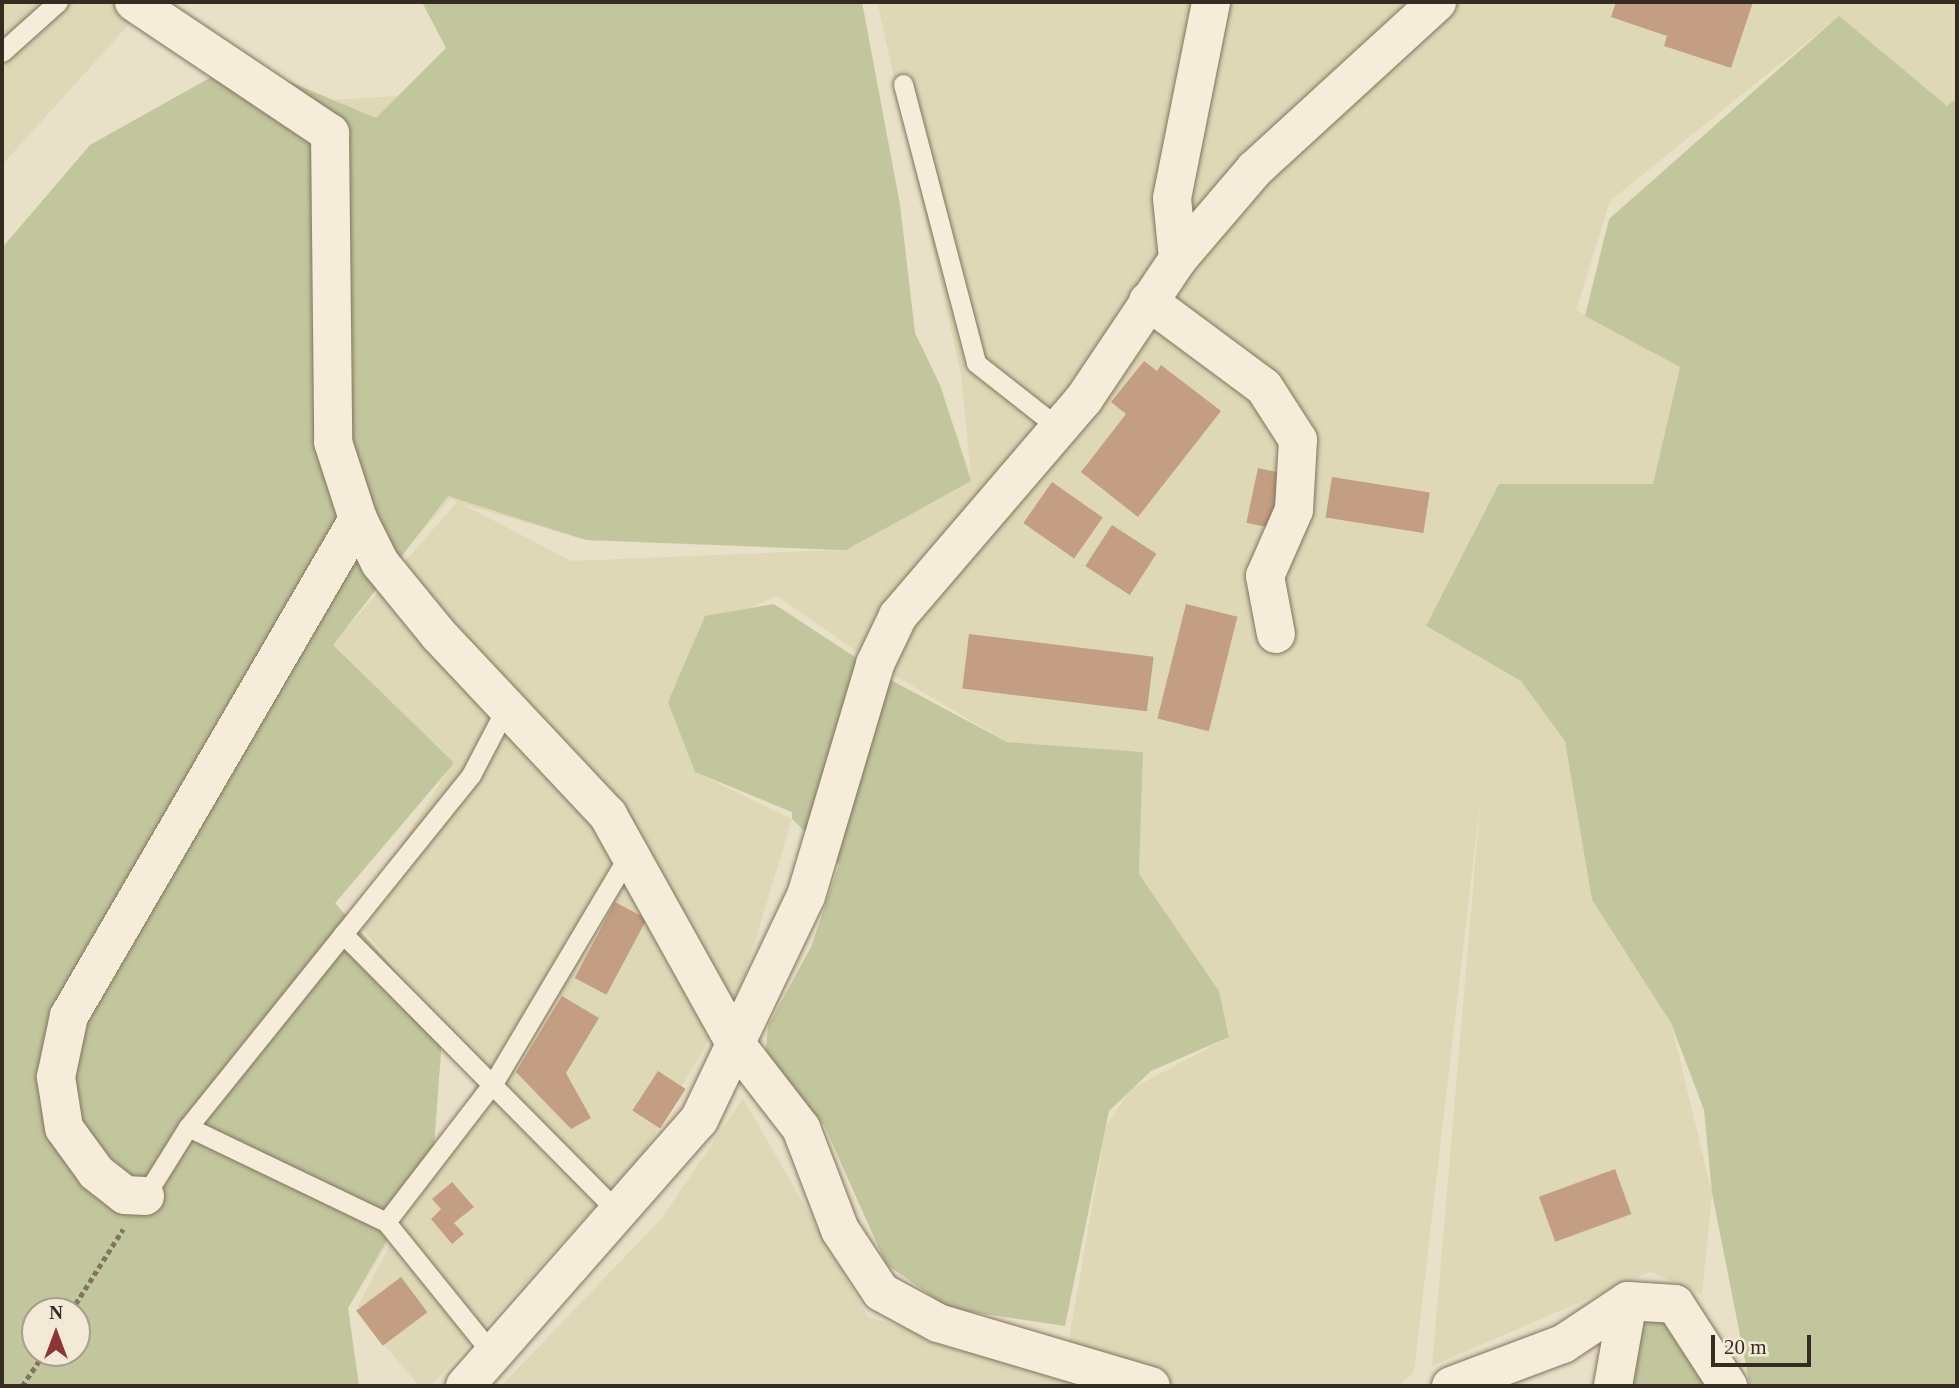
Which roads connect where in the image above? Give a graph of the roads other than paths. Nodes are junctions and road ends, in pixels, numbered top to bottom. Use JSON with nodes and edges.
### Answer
{"nodes":[{"id":1,"x":58,"y":2,"type":"edge"},
{"id":2,"x":134,"y":2,"type":"edge"},
{"id":3,"x":1212,"y":2,"type":"edge"},
{"id":4,"x":1437,"y":2,"type":"edge"},
{"id":5,"x":2,"y":52,"type":"edge"},
{"id":6,"x":904,"y":84,"type":"dead end"},
{"id":7,"x":1178,"y":259,"type":"junction"},
{"id":8,"x":1148,"y":301,"type":"junction"},
{"id":9,"x":1059,"y":428,"type":"junction"},
{"id":10,"x":358,"y":519,"type":"junction"},
{"id":11,"x":1276,"y":634,"type":"dead end"},
{"id":12,"x":507,"y":706,"type":"junction"},
{"id":13,"x":630,"y":853,"type":"junction"},
{"id":14,"x":343,"y":934,"type":"junction"},
{"id":15,"x":734,"y":1043,"type":"junction"},
{"id":16,"x":494,"y":1082,"type":"junction"},
{"id":17,"x":188,"y":1127,"type":"junction"},
{"id":18,"x":145,"y":1196,"type":"joint"},
{"id":19,"x":620,"y":1213,"type":"junction"},
{"id":20,"x":386,"y":1222,"type":"junction"},
{"id":21,"x":1628,"y":1301,"type":"junction"},
{"id":22,"x":491,"y":1352,"type":"junction"},
{"id":23,"x":465,"y":1386,"type":"edge"},
{"id":24,"x":1151,"y":1386,"type":"edge"},
{"id":25,"x":1451,"y":1386,"type":"edge"},
{"id":26,"x":1613,"y":1386,"type":"edge"},
{"id":27,"x":1728,"y":1386,"type":"edge"}],
"edges":[{"from":1,"to":5,"type":"lane"},
{"from":2,"to":10,"type":"street"},
{"from":3,"to":7,"type":"street"},
{"from":4,"to":7,"type":"street"},
{"from":6,"to":9,"type":"lane"},
{"from":7,"to":8,"type":"street"},
{"from":8,"to":9,"type":"street"},
{"from":8,"to":11,"type":"street"},
{"from":9,"to":15,"type":"street"},
{"from":10,"to":12,"type":"street"},
{"from":10,"to":18,"type":"street"},
{"from":12,"to":13,"type":"street"},
{"from":12,"to":14,"type":"lane"},
{"from":13,"to":15,"type":"street"},
{"from":13,"to":16,"type":"lane"},
{"from":14,"to":16,"type":"lane"},
{"from":14,"to":17,"type":"lane"},
{"from":15,"to":19,"type":"street"},
{"from":15,"to":24,"type":"street"},
{"from":16,"to":19,"type":"lane"},
{"from":16,"to":20,"type":"lane"},
{"from":17,"to":18,"type":"lane"},
{"from":17,"to":20,"type":"lane"},
{"from":19,"to":22,"type":"street"},
{"from":20,"to":22,"type":"lane"},
{"from":21,"to":25,"type":"street"},
{"from":21,"to":26,"type":"street"},
{"from":21,"to":27,"type":"street"},
{"from":22,"to":23,"type":"street"}]}
